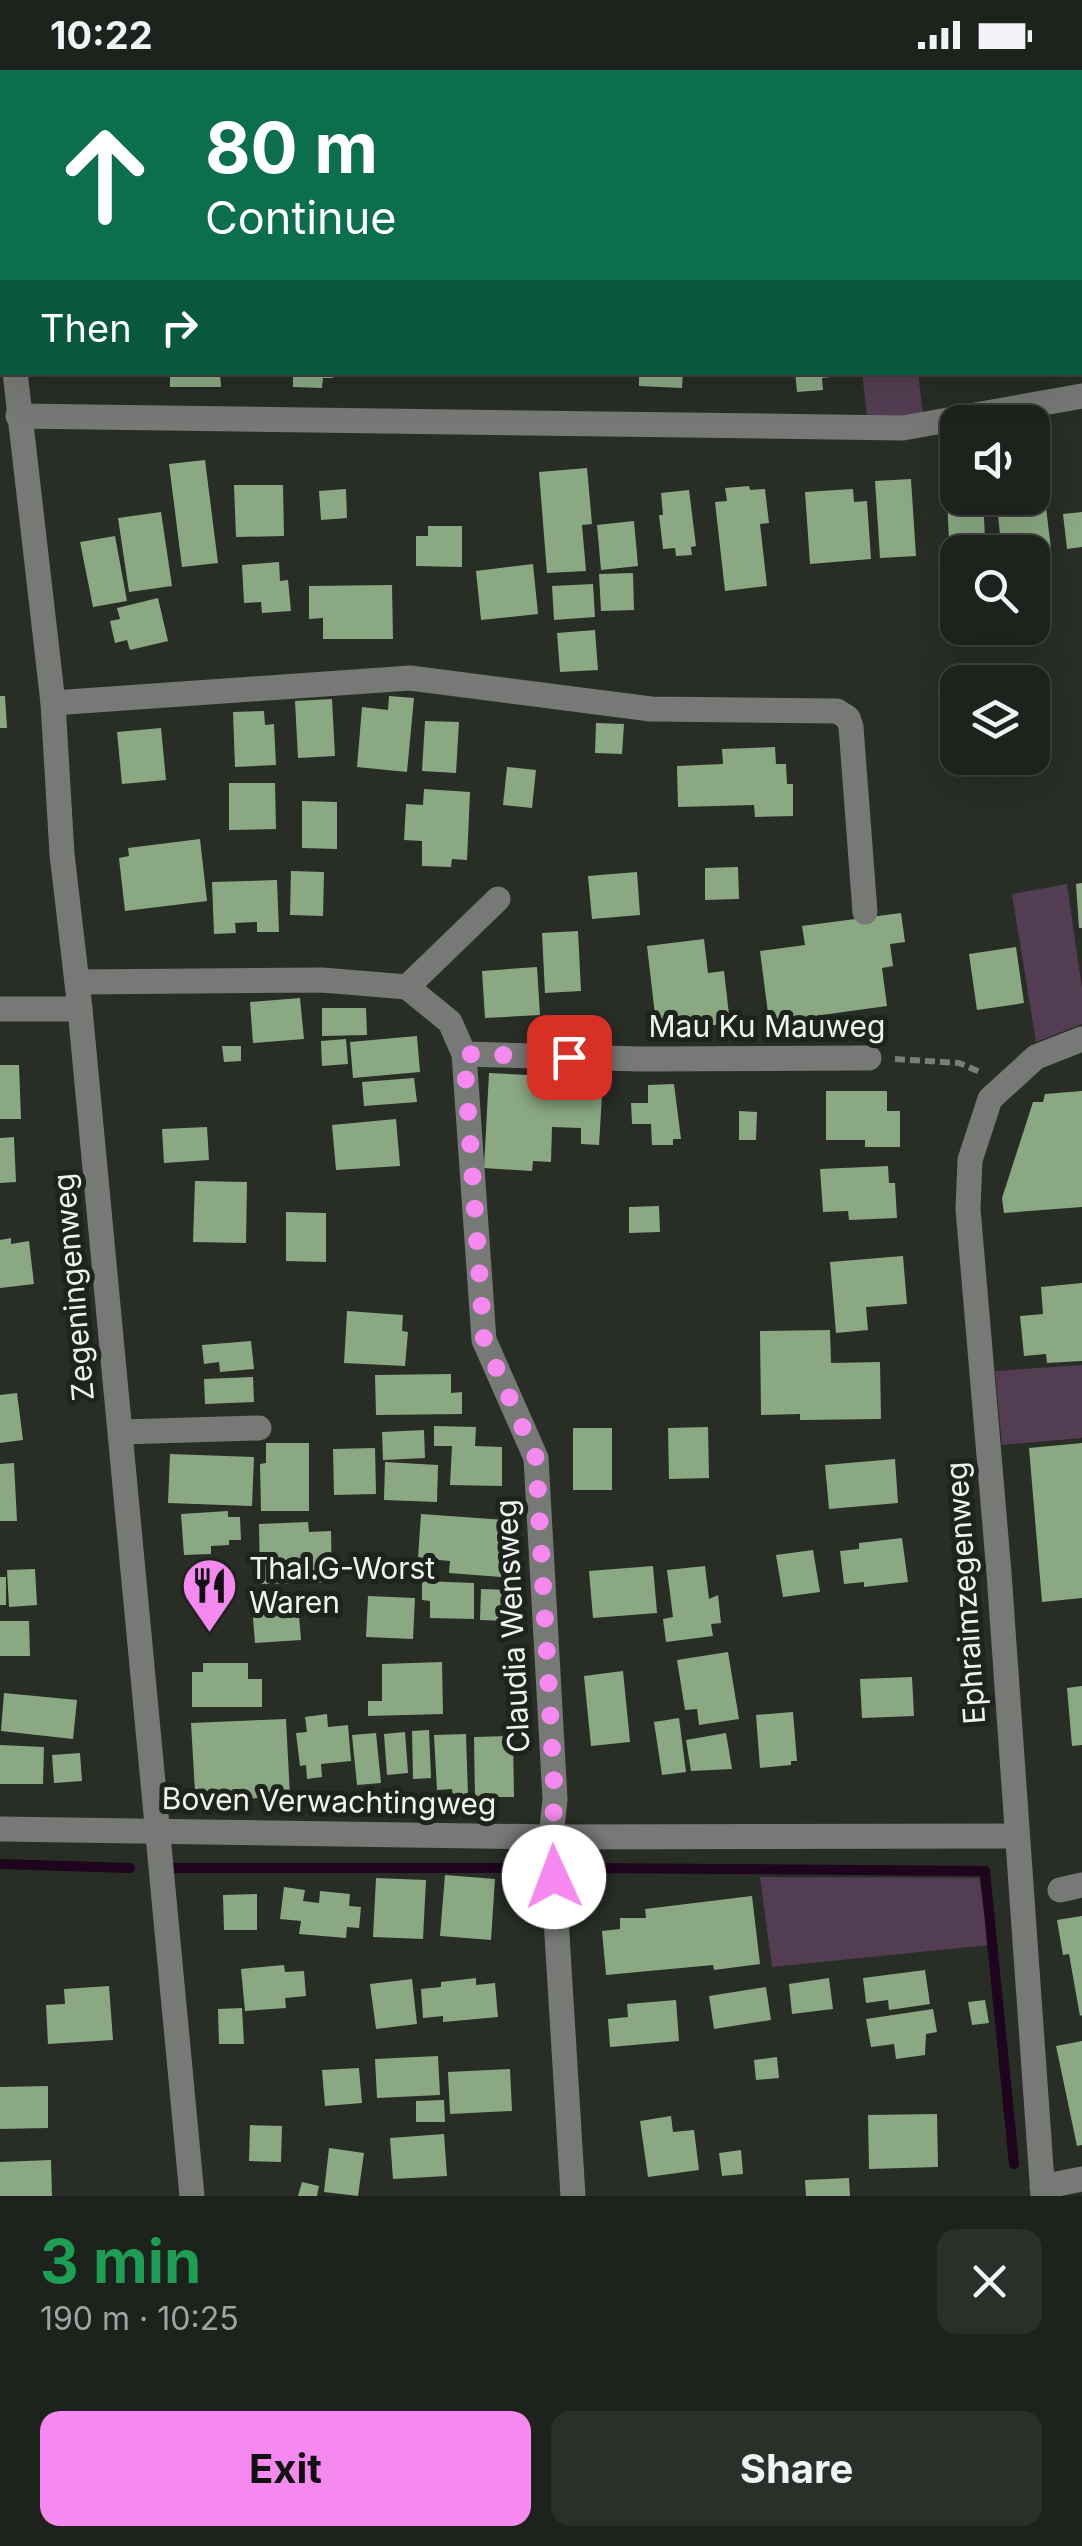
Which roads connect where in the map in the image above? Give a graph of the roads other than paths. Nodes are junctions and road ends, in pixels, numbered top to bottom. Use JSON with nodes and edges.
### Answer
{"nodes":[{"id":1,"x":15,"y":375,"type":"edge"},
{"id":2,"x":1082,"y":396,"type":"edge"},
{"id":3,"x":18,"y":416,"type":"junction"},
{"id":4,"x":54,"y":702,"type":"junction"},
{"id":5,"x":498,"y":899,"type":"dead end"},
{"id":6,"x":865,"y":912,"type":"dead end"},
{"id":7,"x":77,"y":982,"type":"junction"},
{"id":8,"x":407,"y":987,"type":"junction"},
{"id":9,"x":80,"y":1009,"type":"junction"},
{"id":10,"x":0,"y":1010,"type":"edge"},
{"id":11,"x":1082,"y":1039,"type":"edge"},
{"id":12,"x":464,"y":1054,"type":"junction"},
{"id":13,"x":869,"y":1058,"type":"road end"},
{"id":14,"x":259,"y":1428,"type":"dead end"},
{"id":15,"x":120,"y":1432,"type":"junction"},
{"id":16,"x":0,"y":1828,"type":"edge"},
{"id":17,"x":160,"y":1832,"type":"junction"},
{"id":18,"x":1016,"y":1836,"type":"junction"},
{"id":19,"x":551,"y":1837,"type":"junction"},
{"id":20,"x":1082,"y":2179,"type":"edge"},
{"id":21,"x":1043,"y":2192,"type":"edge"},
{"id":22,"x":192,"y":2196,"type":"edge"},
{"id":23,"x":573,"y":2196,"type":"edge"}],
"edges":[{"from":1,"to":3,"type":"street","name":"Zegeningenweg"},
{"from":2,"to":3,"type":"street"},
{"from":3,"to":4,"type":"street","name":"Zegeningenweg"},
{"from":4,"to":6,"type":"street"},
{"from":4,"to":7,"type":"street","name":"Zegeningenweg"},
{"from":5,"to":8,"type":"street"},
{"from":7,"to":8,"type":"street"},
{"from":7,"to":9,"type":"street","name":"Zegeningenweg"},
{"from":8,"to":12,"type":"street"},
{"from":9,"to":10,"type":"street"},
{"from":9,"to":15,"type":"street","name":"Zegeningenweg"},
{"from":11,"to":18,"type":"street","name":"Ephraimzegenweg"},
{"from":12,"to":13,"type":"street","name":"Mau Ku Mauweg"},
{"from":12,"to":19,"type":"street","name":"Claudia Wensweg"},
{"from":14,"to":15,"type":"street"},
{"from":15,"to":17,"type":"street","name":"Zegeningenweg"},
{"from":16,"to":17,"type":"street","name":"Boven Verwachtingweg"},
{"from":17,"to":19,"type":"street","name":"Boven Verwachtingweg"},
{"from":17,"to":22,"type":"street","name":"Zegeningenweg"},
{"from":18,"to":19,"type":"street","name":"Boven Verwachtingweg"},
{"from":18,"to":21,"type":"street","name":"Ephraimzegenweg"},
{"from":19,"to":23,"type":"street","name":"Claudia Wensweg"},
{"from":20,"to":21,"type":"street"}]}
